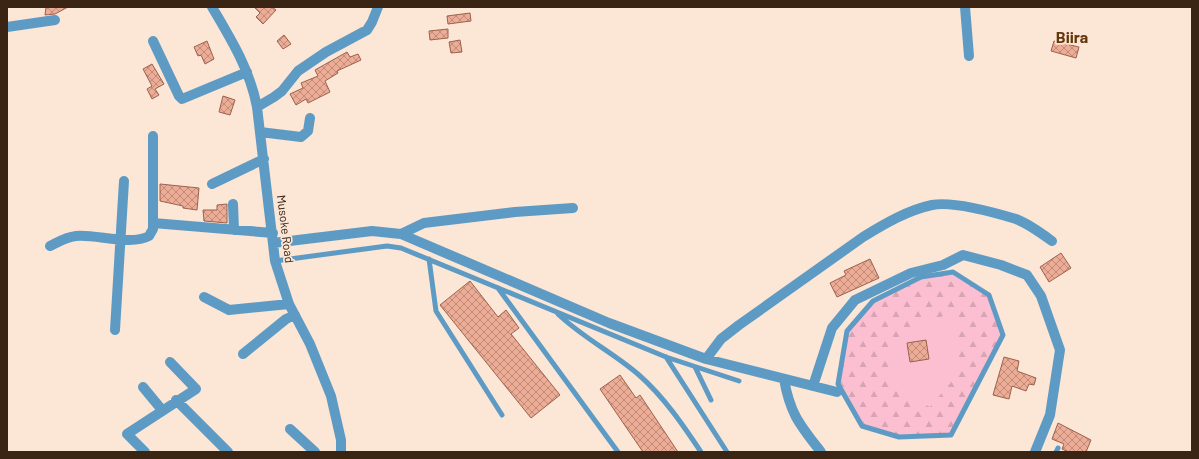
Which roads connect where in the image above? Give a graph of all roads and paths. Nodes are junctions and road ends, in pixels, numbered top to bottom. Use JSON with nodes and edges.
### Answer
{"nodes":[{"id":1,"x":212,"y":7,"type":"edge"},
{"id":2,"x":378,"y":7,"type":"edge"},
{"id":3,"x":965,"y":7,"type":"edge"},
{"id":4,"x":55,"y":20,"type":"dead end"},
{"id":5,"x":7,"y":27,"type":"edge"},
{"id":6,"x":153,"y":41,"type":"dead end"},
{"id":7,"x":969,"y":56,"type":"dead end"},
{"id":8,"x":247,"y":72,"type":"junction"},
{"id":9,"x":257,"y":107,"type":"junction"},
{"id":10,"x":310,"y":118,"type":"dead end"},
{"id":11,"x":260,"y":132,"type":"junction"},
{"id":12,"x":153,"y":136,"type":"dead end"},
{"id":13,"x":264,"y":158,"type":"junction"},
{"id":14,"x":124,"y":181,"type":"dead end"},
{"id":15,"x":212,"y":184,"type":"dead end"},
{"id":16,"x":233,"y":204,"type":"dead end"},
{"id":17,"x":573,"y":208,"type":"dead end"},
{"id":18,"x":153,"y":223,"type":"junction"},
{"id":19,"x":234,"y":230,"type":"junction"},
{"id":20,"x":400,"y":234,"type":"junction"},
{"id":21,"x":120,"y":238,"type":"junction"},
{"id":22,"x":273,"y":238,"type":"junction"},
{"id":23,"x":1052,"y":242,"type":"dead end"},
{"id":24,"x":50,"y":246,"type":"dead end"},
{"id":25,"x":429,"y":259,"type":"junction"},
{"id":26,"x":275,"y":261,"type":"junction"},
{"id":27,"x":498,"y":287,"type":"junction"},
{"id":28,"x":204,"y":297,"type":"dead end"},
{"id":29,"x":289,"y":304,"type":"junction"},
{"id":30,"x":556,"y":312,"type":"junction"},
{"id":31,"x":295,"y":315,"type":"junction"},
{"id":32,"x":115,"y":330,"type":"dead end"},
{"id":33,"x":243,"y":354,"type":"dead end"},
{"id":34,"x":666,"y":357,"type":"junction"},
{"id":35,"x":706,"y":359,"type":"junction"},
{"id":36,"x":170,"y":362,"type":"dead end"},
{"id":37,"x":695,"y":367,"type":"junction"},
{"id":38,"x":784,"y":379,"type":"junction"},
{"id":39,"x":739,"y":381,"type":"dead end"},
{"id":40,"x":813,"y":386,"type":"junction"},
{"id":41,"x":143,"y":387,"type":"dead end"},
{"id":42,"x":838,"y":388,"type":"junction"},
{"id":43,"x":176,"y":400,"type":"junction"},
{"id":44,"x":710,"y":400,"type":"dead end"},
{"id":45,"x":162,"y":410,"type":"junction"},
{"id":46,"x":502,"y":416,"type":"dead end"},
{"id":47,"x":290,"y":429,"type":"dead end"},
{"id":48,"x":145,"y":452,"type":"edge"},
{"id":49,"x":228,"y":452,"type":"edge"},
{"id":50,"x":315,"y":452,"type":"edge"},
{"id":51,"x":341,"y":452,"type":"edge"},
{"id":52,"x":618,"y":452,"type":"edge"},
{"id":53,"x":702,"y":452,"type":"edge"},
{"id":54,"x":727,"y":452,"type":"edge"},
{"id":55,"x":821,"y":452,"type":"edge"},
{"id":56,"x":1035,"y":452,"type":"edge"}],
"edges":[{"from":1,"to":8,"type":"street","name":"Musoke Road"},
{"from":2,"to":9,"type":"street"},
{"from":3,"to":7,"type":"street"},
{"from":4,"to":5,"type":"street"},
{"from":6,"to":8,"type":"street"},
{"from":8,"to":9,"type":"street","name":"Musoke Road"},
{"from":9,"to":11,"type":"street","name":"Musoke Road"},
{"from":10,"to":11,"type":"street"},
{"from":11,"to":13,"type":"street","name":"Musoke Road"},
{"from":12,"to":18,"type":"street"},
{"from":13,"to":15,"type":"street"},
{"from":13,"to":22,"type":"street","name":"Musoke Road"},
{"from":14,"to":21,"type":"street"},
{"from":16,"to":19,"type":"street"},
{"from":17,"to":20,"type":"street"},
{"from":18,"to":19,"type":"street"},
{"from":18,"to":21,"type":"street"},
{"from":19,"to":22,"type":"street"},
{"from":20,"to":22,"type":"street"},
{"from":20,"to":35,"type":"street"},
{"from":21,"to":24,"type":"street"},
{"from":21,"to":32,"type":"street"},
{"from":22,"to":26,"type":"street","name":"Musoke Road"},
{"from":23,"to":35,"type":"street"},
{"from":25,"to":26,"type":"lane"},
{"from":25,"to":27,"type":"lane"},
{"from":25,"to":46,"type":"lane"},
{"from":26,"to":29,"type":"street","name":"Musoke Road"},
{"from":27,"to":30,"type":"lane"},
{"from":27,"to":52,"type":"lane"},
{"from":28,"to":29,"type":"street"},
{"from":29,"to":31,"type":"street","name":"Musoke Road"},
{"from":30,"to":34,"type":"lane"},
{"from":30,"to":53,"type":"lane"},
{"from":31,"to":33,"type":"street"},
{"from":31,"to":51,"type":"street","name":"Musoke Road"},
{"from":34,"to":37,"type":"lane"},
{"from":34,"to":54,"type":"lane"},
{"from":35,"to":38,"type":"street"},
{"from":36,"to":43,"type":"street"},
{"from":37,"to":39,"type":"lane"},
{"from":37,"to":44,"type":"lane"},
{"from":38,"to":40,"type":"street"},
{"from":38,"to":55,"type":"street"},
{"from":40,"to":42,"type":"street"},
{"from":40,"to":56,"type":"street"},
{"from":41,"to":45,"type":"street"},
{"from":42,"to":42,"type":"lane"},
{"from":43,"to":45,"type":"street"},
{"from":43,"to":49,"type":"street"},
{"from":45,"to":48,"type":"street"},
{"from":47,"to":50,"type":"street"}]}
